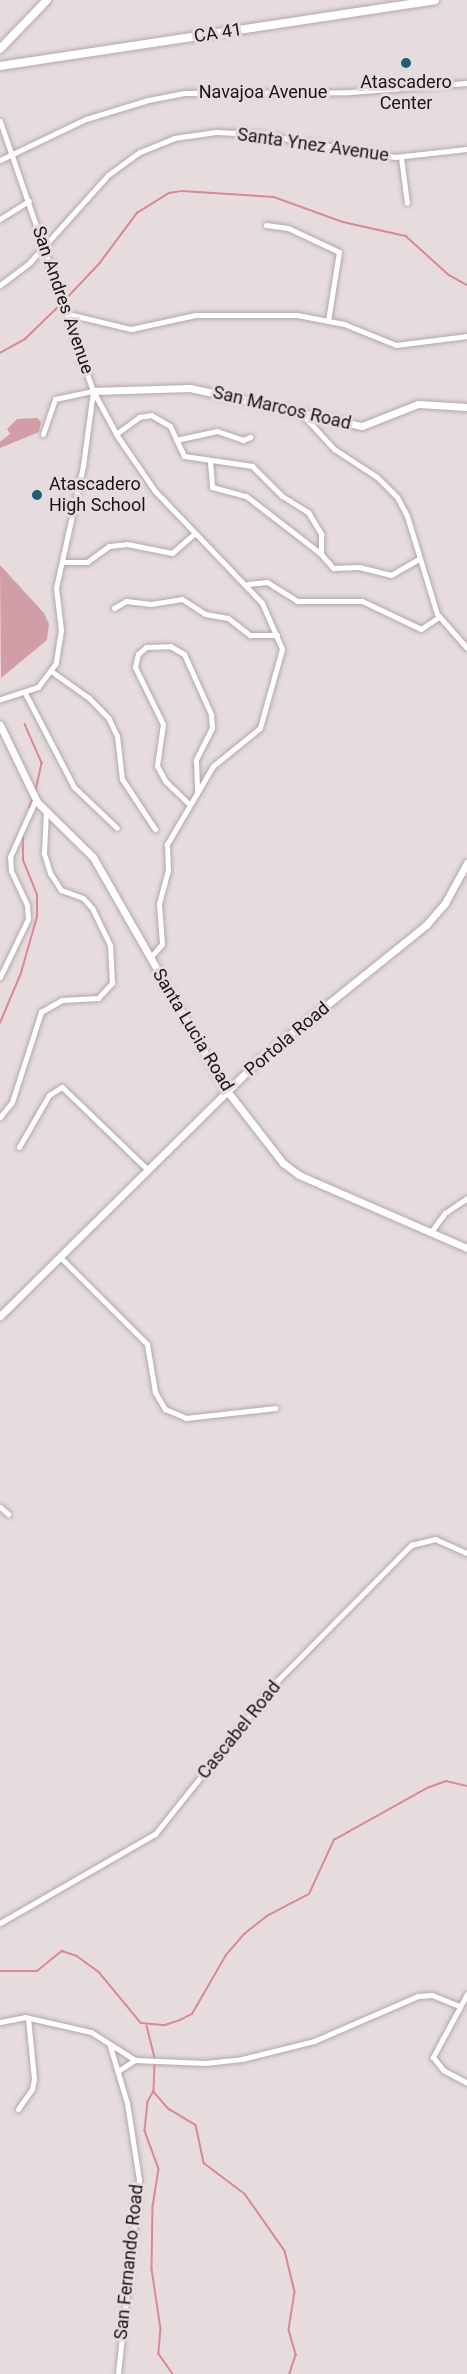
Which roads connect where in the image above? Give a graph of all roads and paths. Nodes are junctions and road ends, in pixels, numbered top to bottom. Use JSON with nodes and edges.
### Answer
{"nodes":[{"id":1,"x":47,"y":0,"type":"edge"},
{"id":2,"x":435,"y":0,"type":"edge"},
{"id":3,"x":2,"y":44,"type":"edge"},
{"id":4,"x":0,"y":66,"type":"edge"},
{"id":5,"x":467,"y":83,"type":"edge"},
{"id":6,"x":0,"y":121,"type":"edge"},
{"id":7,"x":467,"y":149,"type":"edge"},
{"id":8,"x":13,"y":155,"type":"junction"},
{"id":9,"x":401,"y":157,"type":"junction"},
{"id":10,"x":0,"y":160,"type":"edge"},
{"id":11,"x":28,"y":201,"type":"junction"},
{"id":12,"x":407,"y":203,"type":"dead end"},
{"id":13,"x":0,"y":219,"type":"edge"},
{"id":14,"x":266,"y":225,"type":"dead end"},
{"id":15,"x":44,"y":245,"type":"junction"},
{"id":16,"x":0,"y":285,"type":"edge"},
{"id":17,"x":68,"y":314,"type":"junction"},
{"id":18,"x":327,"y":321,"type":"junction"},
{"id":19,"x":467,"y":336,"type":"edge"},
{"id":20,"x":93,"y":391,"type":"junction"},
{"id":21,"x":467,"y":407,"type":"edge"},
{"id":22,"x":301,"y":413,"type":"junction"},
{"id":23,"x":43,"y":434,"type":"dead end"},
{"id":24,"x":116,"y":434,"type":"junction"},
{"id":25,"x":250,"y":437,"type":"dead end"},
{"id":26,"x":176,"y":440,"type":"junction"},
{"id":27,"x":210,"y":462,"type":"junction"},
{"id":28,"x":195,"y":533,"type":"junction"},
{"id":29,"x":321,"y":554,"type":"junction"},
{"id":30,"x":419,"y":559,"type":"junction"},
{"id":31,"x":63,"y":562,"type":"junction"},
{"id":32,"x":248,"y":584,"type":"junction"},
{"id":33,"x":114,"y":608,"type":"dead end"},
{"id":34,"x":439,"y":617,"type":"junction"},
{"id":35,"x":277,"y":634,"type":"junction"},
{"id":36,"x":467,"y":648,"type":"edge"},
{"id":37,"x":51,"y":671,"type":"junction"},
{"id":38,"x":25,"y":693,"type":"junction"},
{"id":39,"x":0,"y":699,"type":"edge"},
{"id":40,"x":0,"y":725,"type":"edge"},
{"id":41,"x":197,"y":793,"type":"junction"},
{"id":42,"x":36,"y":799,"type":"junction"},
{"id":43,"x":189,"y":804,"type":"junction"},
{"id":44,"x":46,"y":810,"type":"junction"},
{"id":45,"x":117,"y":828,"type":"dead end"},
{"id":46,"x":155,"y":829,"type":"dead end"},
{"id":47,"x":467,"y":863,"type":"edge"},
{"id":48,"x":150,"y":958,"type":"junction"},
{"id":49,"x":0,"y":977,"type":"edge"},
{"id":50,"x":227,"y":1090,"type":"junction"},
{"id":51,"x":0,"y":1118,"type":"edge"},
{"id":52,"x":19,"y":1147,"type":"dead end"},
{"id":53,"x":148,"y":1170,"type":"junction"},
{"id":54,"x":467,"y":1198,"type":"edge"},
{"id":55,"x":431,"y":1232,"type":"junction"},
{"id":56,"x":467,"y":1248,"type":"edge"},
{"id":57,"x":60,"y":1257,"type":"junction"},
{"id":58,"x":0,"y":1316,"type":"edge"},
{"id":59,"x":275,"y":1408,"type":"dead end"},
{"id":60,"x":0,"y":1507,"type":"edge"},
{"id":61,"x":8,"y":1514,"type":"dead end"},
{"id":62,"x":467,"y":1553,"type":"edge"},
{"id":63,"x":0,"y":1923,"type":"edge"},
{"id":64,"x":467,"y":1994,"type":"edge"},
{"id":65,"x":459,"y":2006,"type":"junction"},
{"id":66,"x":28,"y":2018,"type":"junction"},
{"id":67,"x":0,"y":2022,"type":"edge"},
{"id":68,"x":110,"y":2046,"type":"junction"},
{"id":69,"x":135,"y":2060,"type":"junction"},
{"id":70,"x":118,"y":2072,"type":"junction"},
{"id":71,"x":467,"y":2083,"type":"edge"},
{"id":72,"x":18,"y":2109,"type":"dead end"},
{"id":73,"x":118,"y":2374,"type":"edge"}],
"edges":[{"from":1,"to":3,"type":"main road"},
{"from":2,"to":4,"type":"main road","name":"CA 41","number":"CA 41"},
{"from":5,"to":8,"type":"street","name":"Navajoa Avenue"},
{"from":6,"to":8,"type":"street","name":"San Andres Avenue"},
{"from":7,"to":9,"type":"street","name":"Santa Ynez Avenue"},
{"from":8,"to":10,"type":"street","name":"Navajoa Avenue"},
{"from":8,"to":11,"type":"street","name":"San Andres Avenue"},
{"from":9,"to":12,"type":"street"},
{"from":9,"to":15,"type":"street","name":"Santa Ynez Avenue"},
{"from":11,"to":13,"type":"street"},
{"from":11,"to":15,"type":"street","name":"San Andres Avenue"},
{"from":14,"to":18,"type":"street"},
{"from":15,"to":16,"type":"street","name":"Santa Ynez Avenue"},
{"from":15,"to":17,"type":"street","name":"San Andres Avenue"},
{"from":17,"to":18,"type":"street"},
{"from":17,"to":20,"type":"street","name":"San Andres Avenue"},
{"from":18,"to":19,"type":"street"},
{"from":20,"to":22,"type":"street","name":"San Marcos Road"},
{"from":20,"to":23,"type":"street"},
{"from":20,"to":24,"type":"street"},
{"from":20,"to":31,"type":"street","name":"San Andres Avenue"},
{"from":21,"to":22,"type":"street","name":"San Marcos Road"},
{"from":22,"to":30,"type":"street"},
{"from":24,"to":26,"type":"street"},
{"from":24,"to":28,"type":"street"},
{"from":25,"to":26,"type":"street"},
{"from":26,"to":27,"type":"street"},
{"from":27,"to":29,"type":"street"},
{"from":27,"to":29,"type":"street"},
{"from":28,"to":31,"type":"street"},
{"from":28,"to":32,"type":"street"},
{"from":29,"to":30,"type":"street"},
{"from":30,"to":34,"type":"street"},
{"from":31,"to":37,"type":"street","name":"San Andres Avenue"},
{"from":32,"to":34,"type":"street"},
{"from":32,"to":35,"type":"street"},
{"from":33,"to":35,"type":"street"},
{"from":34,"to":36,"type":"street"},
{"from":35,"to":41,"type":"street"},
{"from":37,"to":38,"type":"street","name":"San Andres Avenue"},
{"from":37,"to":46,"type":"street"},
{"from":38,"to":39,"type":"street","name":"San Andres Avenue"},
{"from":38,"to":45,"type":"street"},
{"from":40,"to":42,"type":"street","name":"Santa Lucia Road"},
{"from":41,"to":43,"type":"street"},
{"from":41,"to":43,"type":"street"},
{"from":42,"to":44,"type":"street","name":"Santa Lucia Road"},
{"from":42,"to":49,"type":"street"},
{"from":43,"to":48,"type":"street"},
{"from":44,"to":48,"type":"street","name":"Santa Lucia Road"},
{"from":44,"to":51,"type":"street"},
{"from":47,"to":50,"type":"street","name":"Portola Road"},
{"from":48,"to":50,"type":"street","name":"Santa Lucia Road"},
{"from":50,"to":53,"type":"street","name":"Portola Road"},
{"from":50,"to":55,"type":"street","name":"Santa Lucia Road"},
{"from":52,"to":53,"type":"street"},
{"from":53,"to":57,"type":"street","name":"Portola Road"},
{"from":54,"to":55,"type":"street"},
{"from":55,"to":56,"type":"street","name":"Santa Lucia Road"},
{"from":57,"to":58,"type":"street","name":"Portola Road"},
{"from":57,"to":59,"type":"street"},
{"from":60,"to":61,"type":"street"},
{"from":62,"to":63,"type":"street","name":"Cascabel Road"},
{"from":64,"to":65,"type":"street"},
{"from":65,"to":69,"type":"street"},
{"from":65,"to":71,"type":"street"},
{"from":66,"to":67,"type":"street"},
{"from":66,"to":68,"type":"street"},
{"from":66,"to":72,"type":"street"},
{"from":68,"to":69,"type":"street"},
{"from":68,"to":70,"type":"street","name":"San Fernando Road"},
{"from":69,"to":70,"type":"street"},
{"from":70,"to":73,"type":"street","name":"San Fernando Road"}]}
